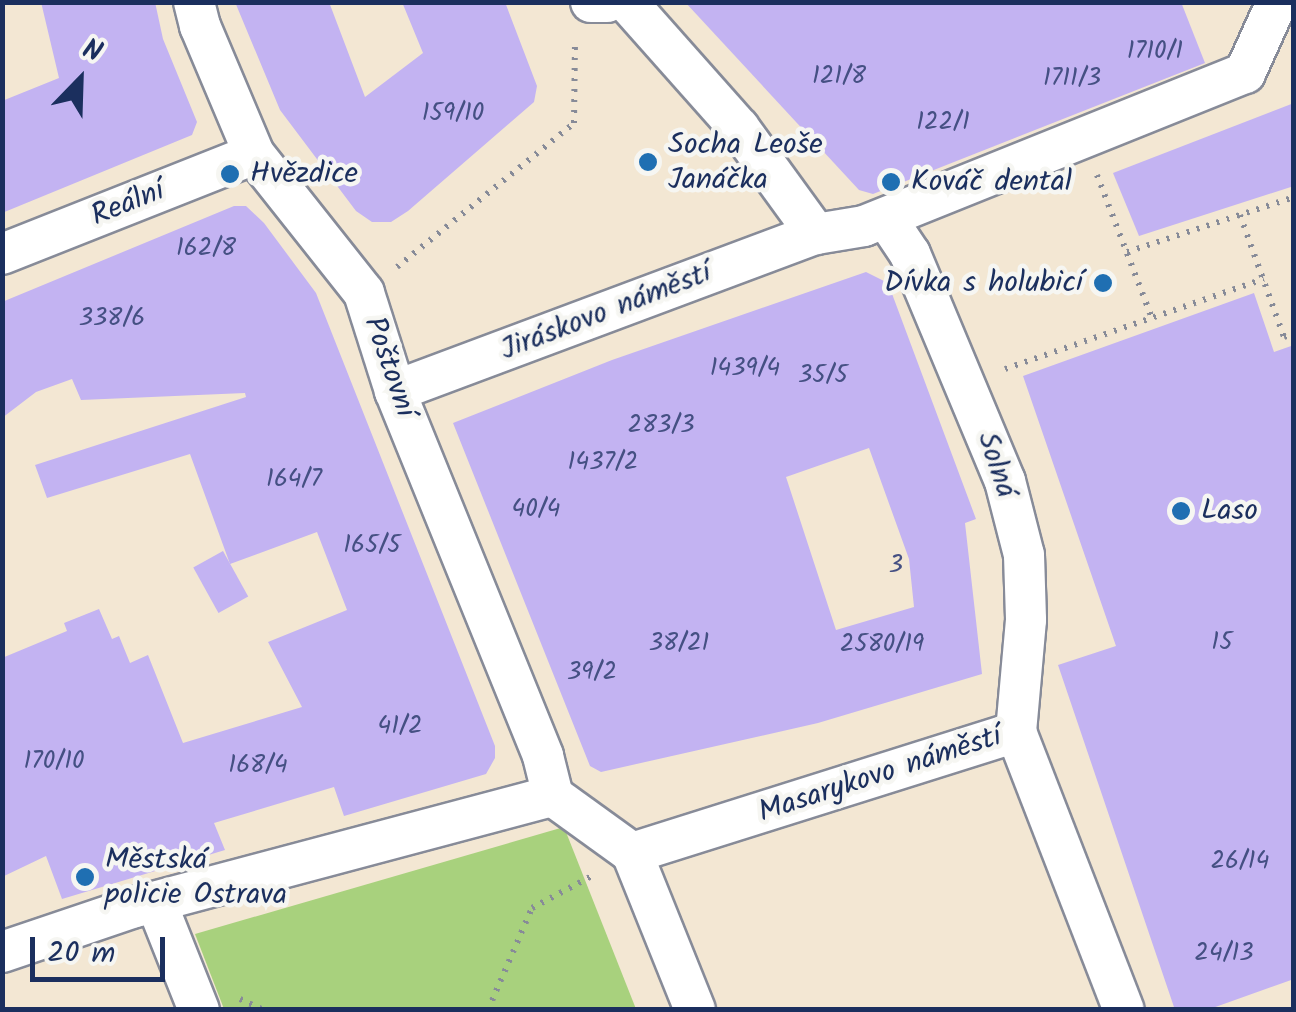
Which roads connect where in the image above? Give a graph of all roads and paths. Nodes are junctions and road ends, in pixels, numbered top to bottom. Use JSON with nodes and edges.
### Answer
{"nodes":[{"id":1,"x":194,"y":2,"type":"edge"},
{"id":2,"x":606,"y":2,"type":"edge"},
{"id":3,"x":627,"y":2,"type":"edge"},
{"id":4,"x":1277,"y":2,"type":"edge"},
{"id":5,"x":583,"y":18,"type":"edge"},
{"id":6,"x":1082,"y":137,"type":"junction"},
{"id":7,"x":254,"y":154,"type":"junction"},
{"id":8,"x":1294,"y":196,"type":"edge"},
{"id":9,"x":895,"y":213,"type":"junction"},
{"id":10,"x":1240,"y":214,"type":"junction"},
{"id":11,"x":816,"y":234,"type":"junction"},
{"id":12,"x":1128,"y":252,"type":"junction"},
{"id":13,"x":2,"y":254,"type":"edge"},
{"id":14,"x":1264,"y":279,"type":"junction"},
{"id":15,"x":364,"y":293,"type":"junction"},
{"id":16,"x":1152,"y":318,"type":"junction"},
{"id":17,"x":1294,"y":334,"type":"edge"},
{"id":18,"x":966,"y":383,"type":"junction"},
{"id":19,"x":395,"y":391,"type":"junction"},
{"id":20,"x":1016,"y":732,"type":"junction"},
{"id":21,"x":553,"y":796,"type":"junction"},
{"id":22,"x":632,"y":853,"type":"junction"},
{"id":23,"x":146,"y":904,"type":"junction"},
{"id":24,"x":2,"y":952,"type":"edge"},
{"id":25,"x":199,"y":1010,"type":"edge"},
{"id":26,"x":488,"y":1010,"type":"edge"},
{"id":27,"x":695,"y":1010,"type":"edge"},
{"id":28,"x":1124,"y":1010,"type":"edge"}],
"edges":[{"from":1,"to":7,"type":"street","name":"Poštovní"},
{"from":2,"to":5,"type":"street"},
{"from":3,"to":11,"type":"street"},
{"from":4,"to":6,"type":"street","name":"Jiráskovo náměstí"},
{"from":5,"to":15,"type":"path"},
{"from":6,"to":9,"type":"street","name":"Jiráskovo náměstí"},
{"from":6,"to":12,"type":"path"},
{"from":7,"to":13,"type":"street","name":"Reální"},
{"from":7,"to":15,"type":"street","name":"Poštovní"},
{"from":8,"to":10,"type":"path"},
{"from":9,"to":11,"type":"street","name":"Jiráskovo náměstí"},
{"from":9,"to":18,"type":"street","name":"Solná"},
{"from":10,"to":12,"type":"path"},
{"from":10,"to":14,"type":"path"},
{"from":11,"to":19,"type":"street","name":"Jiráskovo náměstí"},
{"from":12,"to":16,"type":"path"},
{"from":14,"to":16,"type":"path"},
{"from":14,"to":17,"type":"path"},
{"from":15,"to":19,"type":"street","name":"Poštovní"},
{"from":16,"to":18,"type":"path"},
{"from":18,"to":20,"type":"street","name":"Solná"},
{"from":19,"to":21,"type":"street","name":"Poštovní"},
{"from":20,"to":22,"type":"street","name":"Masarykovo náměstí"},
{"from":20,"to":28,"type":"street","name":"Masarykovo náměstí"},
{"from":21,"to":22,"type":"street"},
{"from":21,"to":23,"type":"street"},
{"from":22,"to":26,"type":"path"},
{"from":22,"to":27,"type":"street"},
{"from":23,"to":24,"type":"street"},
{"from":23,"to":25,"type":"street"}]}
